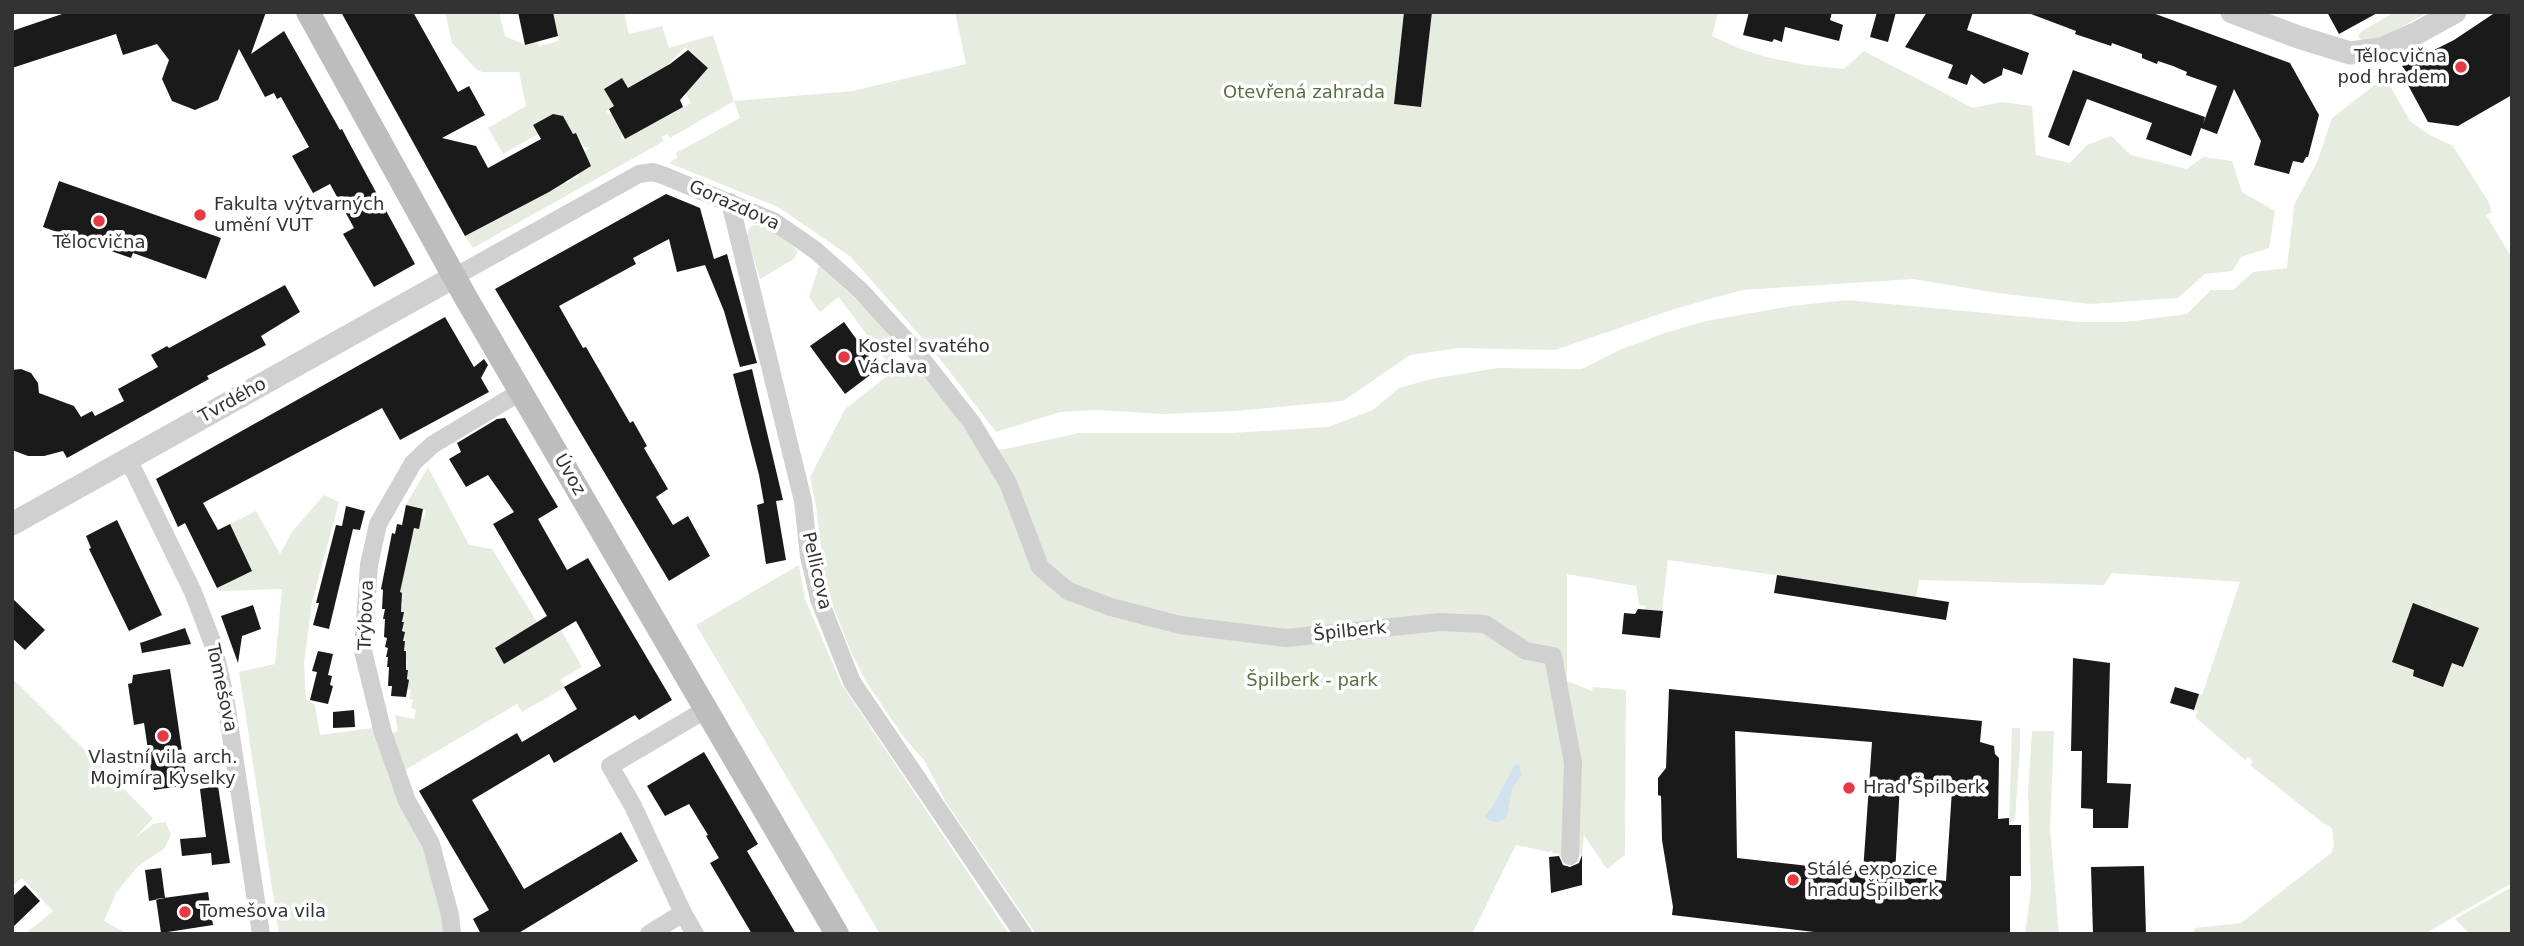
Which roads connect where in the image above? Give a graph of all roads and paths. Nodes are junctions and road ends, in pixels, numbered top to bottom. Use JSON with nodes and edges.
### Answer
{"nodes":[{"id":1,"x":308,"y":12,"type":"edge"},
{"id":2,"x":2232,"y":12,"type":"edge"},
{"id":3,"x":2455,"y":12,"type":"edge"},
{"id":4,"x":730,"y":202,"type":"junction"},
{"id":5,"x":454,"y":277,"type":"junction"},
{"id":6,"x":520,"y":392,"type":"junction"},
{"id":7,"x":128,"y":459,"type":"junction"},
{"id":8,"x":1008,"y":483,"type":"joint"},
{"id":9,"x":16,"y":517,"type":"edge"},
{"id":10,"x":705,"y":710,"type":"junction"},
{"id":11,"x":1570,"y":856,"type":"dead end"},
{"id":12,"x":683,"y":913,"type":"junction"},
{"id":13,"x":261,"y":934,"type":"edge"},
{"id":14,"x":452,"y":934,"type":"edge"},
{"id":15,"x":649,"y":934,"type":"edge"},
{"id":16,"x":695,"y":934,"type":"edge"},
{"id":17,"x":837,"y":934,"type":"edge"},
{"id":18,"x":1023,"y":934,"type":"edge"}],
"edges":[{"from":1,"to":5,"type":"main road","name":"Úvoz"},
{"from":2,"to":3,"type":"street"},
{"from":4,"to":5,"type":"street","name":"Gorazdova"},
{"from":4,"to":8,"type":"street","name":"Gorazdova"},
{"from":4,"to":18,"type":"street","name":"Pellicova"},
{"from":5,"to":6,"type":"main road","name":"Úvoz"},
{"from":5,"to":7,"type":"street","name":"Tvrdého"},
{"from":6,"to":10,"type":"main road","name":"Úvoz"},
{"from":6,"to":14,"type":"street","name":"Trýbova"},
{"from":7,"to":9,"type":"street","name":"Tvrdého"},
{"from":7,"to":13,"type":"street","name":"Tomešova"},
{"from":8,"to":11,"type":"street","name":"Špilberk"},
{"from":10,"to":12,"type":"street"},
{"from":10,"to":17,"type":"main road","name":"Úvoz"},
{"from":12,"to":15,"type":"street"},
{"from":12,"to":16,"type":"street"}]}
